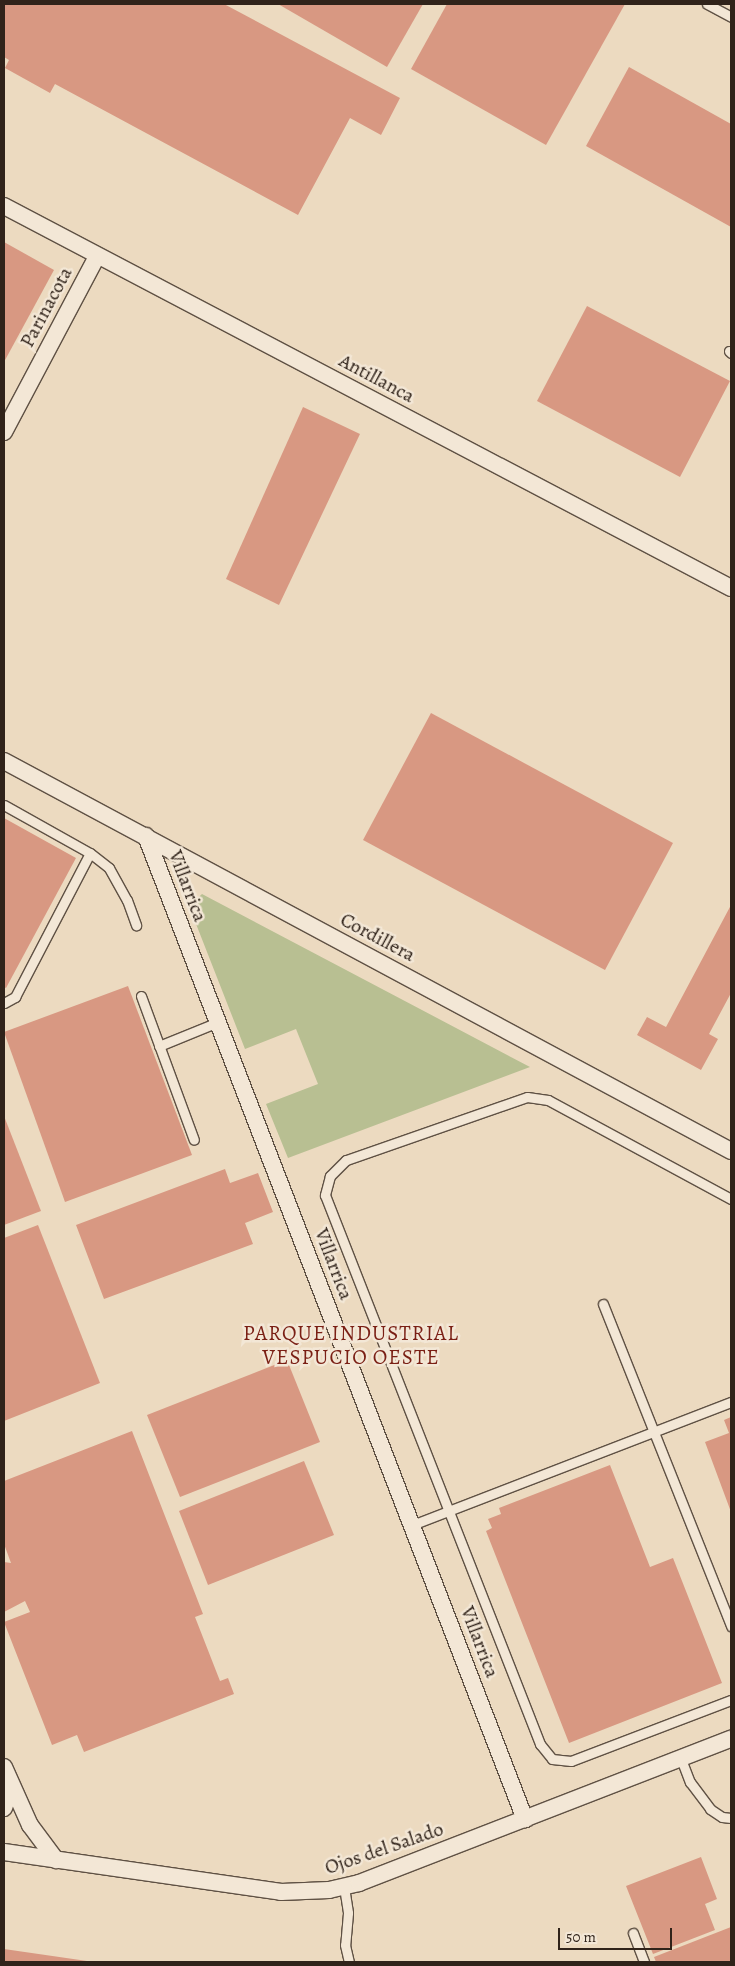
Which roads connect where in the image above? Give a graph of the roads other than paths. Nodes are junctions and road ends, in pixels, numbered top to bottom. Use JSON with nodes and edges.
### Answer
{"nodes":[{"id":1,"x":707,"y":4,"type":"edge"},
{"id":2,"x":731,"y":17,"type":"edge"},
{"id":3,"x":4,"y":206,"type":"edge"},
{"id":4,"x":98,"y":256,"type":"junction"},
{"id":5,"x":4,"y":432,"type":"edge"},
{"id":6,"x":731,"y":588,"type":"edge"},
{"id":7,"x":4,"y":762,"type":"edge"},
{"id":8,"x":4,"y":805,"type":"edge"},
{"id":9,"x":146,"y":836,"type":"junction"},
{"id":10,"x":90,"y":853,"type":"junction"},
{"id":11,"x":136,"y":925,"type":"dead end"},
{"id":12,"x":141,"y":996,"type":"dead end"},
{"id":13,"x":4,"y":1003,"type":"edge"},
{"id":14,"x":218,"y":1022,"type":"junction"},
{"id":15,"x":159,"y":1046,"type":"junction"},
{"id":16,"x":194,"y":1140,"type":"dead end"},
{"id":17,"x":731,"y":1151,"type":"edge"},
{"id":18,"x":731,"y":1199,"type":"edge"},
{"id":19,"x":603,"y":1304,"type":"dead end"},
{"id":20,"x":731,"y":1402,"type":"edge"},
{"id":21,"x":654,"y":1432,"type":"junction"},
{"id":22,"x":451,"y":1510,"type":"junction"},
{"id":23,"x":412,"y":1525,"type":"junction"},
{"id":24,"x":731,"y":1626,"type":"edge"},
{"id":25,"x":731,"y":1700,"type":"edge"},
{"id":26,"x":731,"y":1740,"type":"edge"},
{"id":27,"x":681,"y":1759,"type":"junction"},
{"id":28,"x":4,"y":1767,"type":"edge"},
{"id":29,"x":11,"y":1788,"type":"junction"},
{"id":30,"x":4,"y":1808,"type":"edge"},
{"id":31,"x":731,"y":1818,"type":"edge"},
{"id":32,"x":525,"y":1819,"type":"junction"},
{"id":33,"x":4,"y":1852,"type":"edge"},
{"id":34,"x":56,"y":1860,"type":"junction"},
{"id":35,"x":344,"y":1887,"type":"junction"},
{"id":36,"x":633,"y":1934,"type":"dead end"},
{"id":37,"x":349,"y":1962,"type":"edge"},
{"id":38,"x":644,"y":1962,"type":"edge"}],
"edges":[{"from":1,"to":2,"type":"lane"},
{"from":3,"to":4,"type":"street","name":"Antillanca"},
{"from":4,"to":5,"type":"street","name":"Parinacota"},
{"from":4,"to":6,"type":"street","name":"Antillanca"},
{"from":7,"to":9,"type":"street","name":"Cordillera"},
{"from":8,"to":10,"type":"lane"},
{"from":9,"to":14,"type":"street","name":"Villarrica"},
{"from":9,"to":17,"type":"street","name":"Cordillera"},
{"from":10,"to":11,"type":"lane"},
{"from":10,"to":13,"type":"lane"},
{"from":12,"to":15,"type":"lane"},
{"from":14,"to":15,"type":"lane"},
{"from":14,"to":23,"type":"street","name":"Villarrica"},
{"from":15,"to":16,"type":"lane"},
{"from":18,"to":22,"type":"lane"},
{"from":19,"to":21,"type":"lane"},
{"from":20,"to":21,"type":"lane"},
{"from":21,"to":22,"type":"lane"},
{"from":21,"to":24,"type":"lane"},
{"from":22,"to":23,"type":"lane"},
{"from":22,"to":25,"type":"lane"},
{"from":23,"to":32,"type":"street","name":"Villarrica"},
{"from":26,"to":27,"type":"street","name":"Ojos del Salado"},
{"from":27,"to":31,"type":"lane"},
{"from":27,"to":32,"type":"street","name":"Ojos del Salado"},
{"from":28,"to":29,"type":"street"},
{"from":29,"to":30,"type":"street"},
{"from":29,"to":34,"type":"street"},
{"from":32,"to":35,"type":"street","name":"Ojos del Salado"},
{"from":33,"to":34,"type":"street","name":"Ojos del Salado"},
{"from":34,"to":35,"type":"street","name":"Ojos del Salado"},
{"from":35,"to":37,"type":"lane"},
{"from":36,"to":38,"type":"lane"}]}
